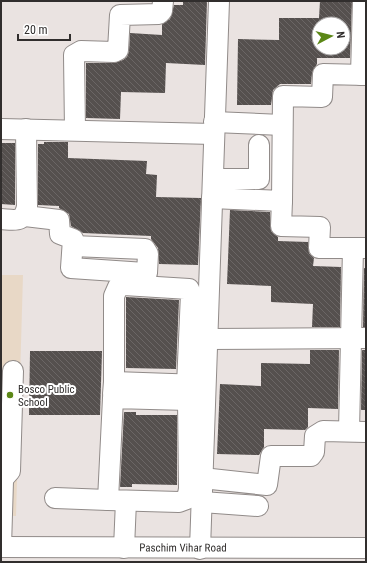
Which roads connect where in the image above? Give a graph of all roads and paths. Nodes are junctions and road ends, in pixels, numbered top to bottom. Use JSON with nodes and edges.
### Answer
{"nodes":[{"id":1,"x":163,"y":1,"type":"edge"},
{"id":2,"x":219,"y":1,"type":"edge"},
{"id":3,"x":363,"y":1,"type":"edge"},
{"id":4,"x":363,"y":75,"type":"edge"},
{"id":5,"x":282,"y":125,"type":"junction"},
{"id":6,"x":1,"y":128,"type":"edge"},
{"id":7,"x":214,"y":128,"type":"junction"},
{"id":8,"x":26,"y":129,"type":"junction"},
{"id":9,"x":75,"y":130,"type":"junction"},
{"id":10,"x":259,"y":145,"type":"dead end"},
{"id":11,"x":213,"y":179,"type":"junction"},
{"id":12,"x":212,"y":198,"type":"junction"},
{"id":13,"x":282,"y":201,"type":"junction"},
{"id":14,"x":25,"y":216,"type":"junction"},
{"id":15,"x":1,"y":219,"type":"edge"},
{"id":16,"x":360,"y":248,"type":"edge"},
{"id":17,"x":209,"y":278,"type":"junction"},
{"id":18,"x":359,"y":338,"type":"edge"},
{"id":19,"x":207,"y":339,"type":"junction"},
{"id":20,"x":13,"y":371,"type":"dead end"},
{"id":21,"x":113,"y":390,"type":"junction"},
{"id":22,"x":193,"y":393,"type":"junction"},
{"id":23,"x":358,"y":432,"type":"edge"},
{"id":24,"x":202,"y":478,"type":"junction"},
{"id":25,"x":2,"y":481,"type":"edge"},
{"id":26,"x":55,"y":498,"type":"dead end"},
{"id":27,"x":117,"y":501,"type":"junction"},
{"id":28,"x":202,"y":502,"type":"junction"},
{"id":29,"x":258,"y":506,"type":"dead end"},
{"id":30,"x":1,"y":547,"type":"edge"},
{"id":31,"x":124,"y":548,"type":"junction"},
{"id":32,"x":366,"y":548,"type":"edge"},
{"id":33,"x":200,"y":549,"type":"junction"},
{"id":34,"x":29,"y":555,"type":"edge"}],
"edges":[{"from":1,"to":9,"type":"street"},
{"from":2,"to":7,"type":"street"},
{"from":3,"to":4,"type":"street"},
{"from":4,"to":5,"type":"street"},
{"from":5,"to":7,"type":"street"},
{"from":5,"to":13,"type":"street"},
{"from":6,"to":8,"type":"street"},
{"from":7,"to":9,"type":"street"},
{"from":7,"to":11,"type":"street"},
{"from":8,"to":9,"type":"street"},
{"from":8,"to":14,"type":"street"},
{"from":10,"to":11,"type":"street"},
{"from":11,"to":12,"type":"street"},
{"from":12,"to":13,"type":"street"},
{"from":12,"to":17,"type":"street"},
{"from":13,"to":16,"type":"street"},
{"from":14,"to":15,"type":"street"},
{"from":14,"to":17,"type":"street"},
{"from":16,"to":18,"type":"street"},
{"from":17,"to":19,"type":"street"},
{"from":18,"to":19,"type":"street"},
{"from":18,"to":23,"type":"street"},
{"from":19,"to":22,"type":"street"},
{"from":20,"to":25,"type":"street"},
{"from":21,"to":22,"type":"street"},
{"from":21,"to":22,"type":"street"},
{"from":21,"to":27,"type":"street"},
{"from":22,"to":24,"type":"street"},
{"from":22,"to":27,"type":"street"},
{"from":23,"to":24,"type":"street"},
{"from":24,"to":28,"type":"street"},
{"from":25,"to":30,"type":"street"},
{"from":26,"to":27,"type":"street"},
{"from":27,"to":31,"type":"street"},
{"from":28,"to":29,"type":"street"},
{"from":28,"to":33,"type":"street"},
{"from":30,"to":34,"type":"street","name":"Paschim Vihar Road"},
{"from":31,"to":33,"type":"street","name":"Paschim Vihar Road"},
{"from":31,"to":34,"type":"street","name":"Paschim Vihar Road"},
{"from":32,"to":33,"type":"street","name":"Paschim Vihar Road"}]}
